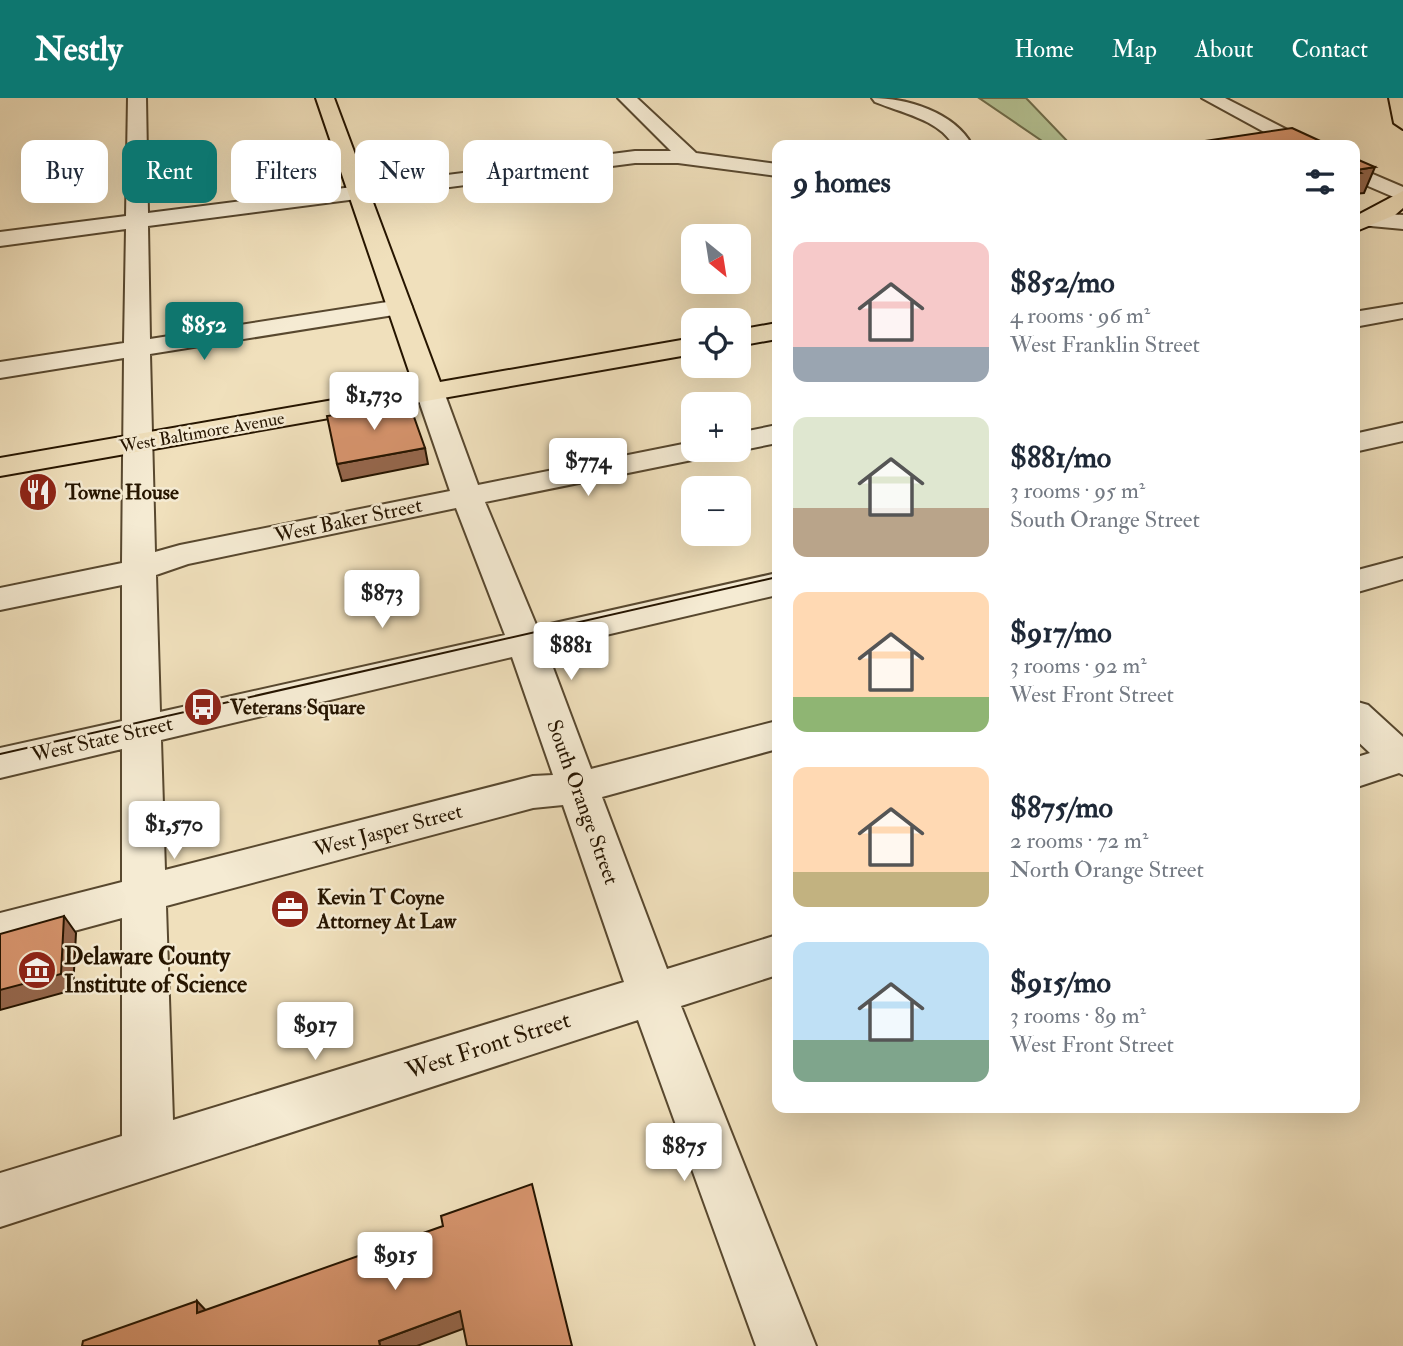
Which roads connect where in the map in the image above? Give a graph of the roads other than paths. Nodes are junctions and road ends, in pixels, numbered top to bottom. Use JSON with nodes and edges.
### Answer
{"nodes":[{"id":1,"x":137,"y":98,"type":"edge"},
{"id":2,"x":325,"y":98,"type":"edge"},
{"id":3,"x":627,"y":98,"type":"edge"},
{"id":4,"x":881,"y":98,"type":"edge"},
{"id":5,"x":1211,"y":98,"type":"edge"},
{"id":6,"x":1398,"y":98,"type":"edge"},
{"id":7,"x":1403,"y":123,"type":"edge"},
{"id":8,"x":960,"y":140,"type":"edge"},
{"id":9,"x":1292,"y":140,"type":"edge"},
{"id":10,"x":689,"y":158,"type":"junction"},
{"id":11,"x":772,"y":169,"type":"edge"},
{"id":12,"x":1360,"y":175,"type":"edge"},
{"id":13,"x":449,"y":180,"type":"edge"},
{"id":14,"x":355,"y":183,"type":"edge"},
{"id":15,"x":355,"y":192,"type":"edge"},
{"id":16,"x":1403,"y":196,"type":"edge"},
{"id":17,"x":362,"y":203,"type":"edge"},
{"id":18,"x":136,"y":222,"type":"junction"},
{"id":19,"x":1403,"y":222,"type":"edge"},
{"id":20,"x":1361,"y":223,"type":"edge"},
{"id":21,"x":0,"y":239,"type":"edge"},
{"id":22,"x":400,"y":307,"type":"junction"},
{"id":23,"x":1403,"y":310,"type":"edge"},
{"id":24,"x":1360,"y":319,"type":"edge"},
{"id":25,"x":772,"y":332,"type":"edge"},
{"id":26,"x":751,"y":336,"type":"edge"},
{"id":27,"x":681,"y":348,"type":"edge"},
{"id":28,"x":136,"y":349,"type":"junction"},
{"id":29,"x":0,"y":370,"type":"edge"},
{"id":30,"x":430,"y":392,"type":"junction"},
{"id":31,"x":1403,"y":432,"type":"edge"},
{"id":32,"x":772,"y":435,"type":"edge"},
{"id":33,"x":751,"y":439,"type":"edge"},
{"id":34,"x":1360,"y":442,"type":"edge"},
{"id":35,"x":136,"y":443,"type":"junction"},
{"id":36,"x":681,"y":453,"type":"edge"},
{"id":37,"x":0,"y":467,"type":"edge"},
{"id":38,"x":467,"y":496,"type":"junction"},
{"id":39,"x":1403,"y":568,"type":"edge"},
{"id":40,"x":139,"y":571,"type":"junction"},
{"id":41,"x":772,"y":572,"type":"edge"},
{"id":42,"x":1360,"y":580,"type":"edge"},
{"id":43,"x":772,"y":585,"type":"edge"},
{"id":44,"x":0,"y":599,"type":"edge"},
{"id":45,"x":522,"y":635,"type":"junction"},
{"id":46,"x":1360,"y":720,"type":"edge"},
{"id":47,"x":141,"y":722,"type":"junction"},
{"id":48,"x":772,"y":736,"type":"edge"},
{"id":49,"x":0,"y":747,"type":"edge"},
{"id":50,"x":1402,"y":758,"type":"edge"},
{"id":51,"x":0,"y":763,"type":"edge"},
{"id":52,"x":1360,"y":771,"type":"edge"},
{"id":53,"x":578,"y":788,"type":"junction"},
{"id":54,"x":142,"y":894,"type":"junction"},
{"id":55,"x":0,"y":932,"type":"edge"},
{"id":56,"x":772,"y":957,"type":"edge"},
{"id":57,"x":652,"y":993,"type":"junction"},
{"id":58,"x":148,"y":1153,"type":"junction"},
{"id":59,"x":0,"y":1200,"type":"edge"},
{"id":60,"x":786,"y":1346,"type":"edge"}],
"edges":[{"from":1,"to":18,"type":"street"},
{"from":2,"to":14,"type":"main road","name":"South Orange Street"},
{"from":3,"to":10,"type":"street"},
{"from":4,"to":8,"type":"street"},
{"from":5,"to":9,"type":"street"},
{"from":6,"to":7,"type":"main road"},
{"from":10,"to":11,"type":"street"},
{"from":10,"to":13,"type":"street"},
{"from":12,"to":16,"type":"street"},
{"from":15,"to":18,"type":"street"},
{"from":16,"to":20,"type":"main road"},
{"from":17,"to":22,"type":"main road","name":"South Orange Street"},
{"from":18,"to":21,"type":"street"},
{"from":18,"to":28,"type":"street"},
{"from":19,"to":20,"type":"street"},
{"from":22,"to":28,"type":"street"},
{"from":22,"to":30,"type":"main road","name":"South Orange Street"},
{"from":23,"to":24,"type":"street"},
{"from":25,"to":26,"type":"main road"},
{"from":27,"to":30,"type":"main road","name":"West Baltimore Avenue"},
{"from":28,"to":29,"type":"street"},
{"from":28,"to":35,"type":"street"},
{"from":30,"to":35,"type":"main road","name":"West Baltimore Avenue"},
{"from":30,"to":38,"type":"street","name":"South Orange Street"},
{"from":31,"to":34,"type":"street"},
{"from":32,"to":33,"type":"street"},
{"from":35,"to":37,"type":"main road","name":"West Baltimore Avenue"},
{"from":35,"to":40,"type":"street"},
{"from":36,"to":38,"type":"street","name":"West Baker Street"},
{"from":38,"to":40,"type":"street","name":"West Baker Street"},
{"from":38,"to":45,"type":"street","name":"South Orange Street"},
{"from":39,"to":42,"type":"street"},
{"from":40,"to":44,"type":"street","name":"West Baker Street"},
{"from":40,"to":47,"type":"street"},
{"from":41,"to":45,"type":"street","name":"West State Street"},
{"from":43,"to":45,"type":"street","name":"West State Street"},
{"from":45,"to":47,"type":"street","name":"West State Street"},
{"from":45,"to":53,"type":"street","name":"South Orange Street"},
{"from":46,"to":50,"type":"street"},
{"from":47,"to":49,"type":"street","name":"West State Street"},
{"from":47,"to":51,"type":"street","name":"West State Street"},
{"from":47,"to":54,"type":"street"},
{"from":48,"to":53,"type":"street","name":"West Jasper Street"},
{"from":50,"to":52,"type":"street"},
{"from":53,"to":54,"type":"street","name":"West Jasper Street"},
{"from":53,"to":57,"type":"street","name":"South Orange Street"},
{"from":54,"to":55,"type":"street","name":"West Jasper Street"},
{"from":54,"to":58,"type":"street"},
{"from":56,"to":57,"type":"street","name":"West Front Street"},
{"from":57,"to":58,"type":"street","name":"West Front Street"},
{"from":57,"to":60,"type":"street","name":"South Orange Street"},
{"from":58,"to":59,"type":"street","name":"West Front Street"}]}
